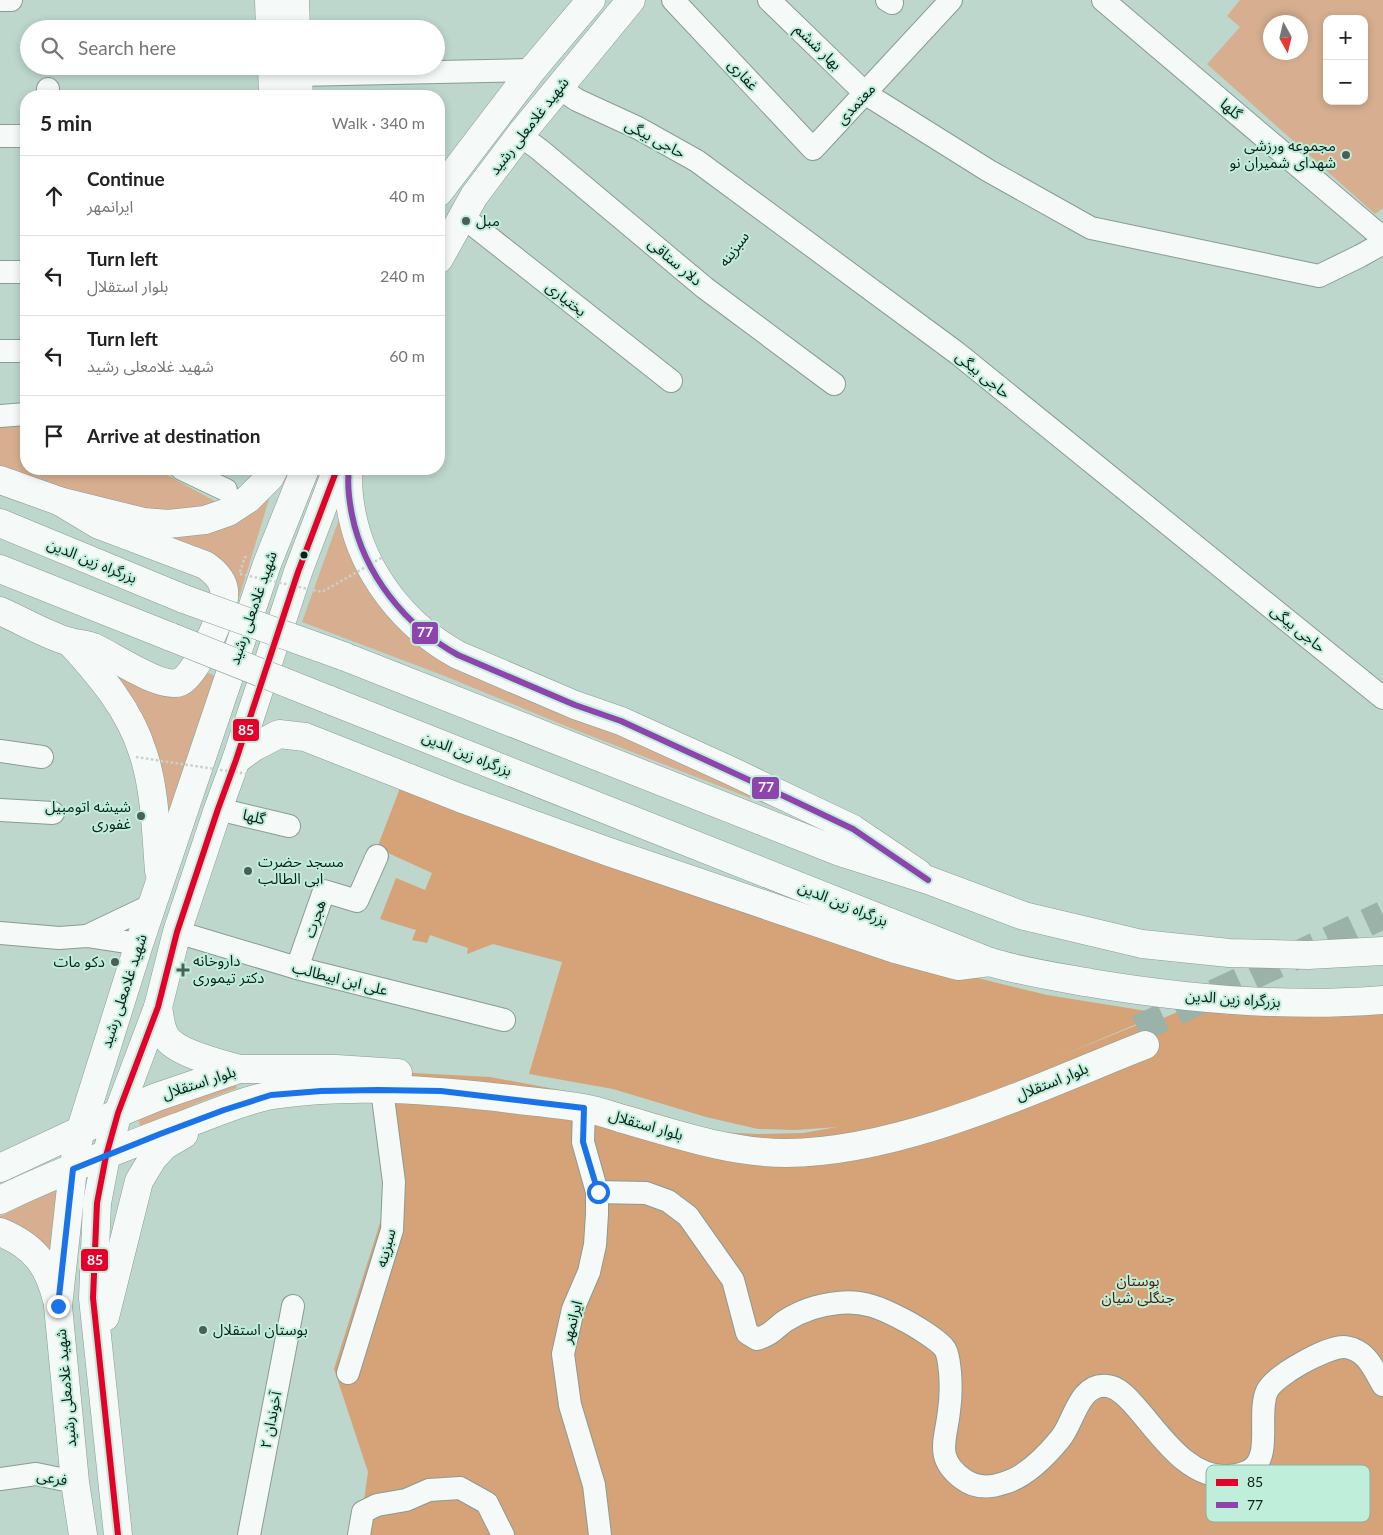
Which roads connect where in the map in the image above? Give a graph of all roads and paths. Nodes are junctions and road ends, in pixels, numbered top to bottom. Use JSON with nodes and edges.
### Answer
{"nodes":[{"id":1,"x":0,"y":0,"type":"edge"},
{"id":2,"x":10,"y":0,"type":"edge"},
{"id":3,"x":269,"y":0,"type":"edge"},
{"id":4,"x":295,"y":0,"type":"edge"},
{"id":5,"x":591,"y":0,"type":"edge"},
{"id":6,"x":631,"y":0,"type":"edge"},
{"id":7,"x":673,"y":0,"type":"edge"},
{"id":8,"x":769,"y":0,"type":"edge"},
{"id":9,"x":951,"y":0,"type":"edge"},
{"id":10,"x":1103,"y":0,"type":"edge"},
{"id":11,"x":270,"y":20,"type":"edge"},
{"id":12,"x":296,"y":20,"type":"edge"},
{"id":13,"x":532,"y":70,"type":"junction"},
{"id":14,"x":445,"y":73,"type":"edge"},
{"id":15,"x":272,"y":75,"type":"edge"},
{"id":16,"x":401,"y":75,"type":"edge"},
{"id":17,"x":297,"y":79,"type":"edge"},
{"id":18,"x":559,"y":88,"type":"junction"},
{"id":19,"x":273,"y":90,"type":"edge"},
{"id":20,"x":866,"y":94,"type":"junction"},
{"id":21,"x":520,"y":135,"type":"junction"},
{"id":22,"x":0,"y":136,"type":"edge"},
{"id":23,"x":20,"y":136,"type":"edge"},
{"id":24,"x":813,"y":149,"type":"junction"},
{"id":25,"x":445,"y":184,"type":"edge"},
{"id":26,"x":764,"y":210,"type":"junction"},
{"id":27,"x":462,"y":216,"type":"junction"},
{"id":28,"x":1383,"y":238,"type":"edge"},
{"id":29,"x":1383,"y":243,"type":"edge"},
{"id":30,"x":445,"y":248,"type":"edge"},
{"id":31,"x":0,"y":272,"type":"edge"},
{"id":32,"x":20,"y":272,"type":"edge"},
{"id":33,"x":706,"y":288,"type":"junction"},
{"id":34,"x":0,"y":351,"type":"edge"},
{"id":35,"x":20,"y":351,"type":"edge"},
{"id":36,"x":671,"y":381,"type":"dead end"},
{"id":37,"x":834,"y":384,"type":"dead end"},
{"id":38,"x":20,"y":414,"type":"edge"},
{"id":39,"x":0,"y":416,"type":"edge"},
{"id":40,"x":195,"y":475,"type":"edge"},
{"id":41,"x":269,"y":475,"type":"edge"},
{"id":42,"x":303,"y":475,"type":"edge"},
{"id":43,"x":335,"y":475,"type":"edge"},
{"id":44,"x":349,"y":475,"type":"edge"},
{"id":45,"x":0,"y":480,"type":"edge"},
{"id":46,"x":226,"y":490,"type":"dead end"},
{"id":47,"x":59,"y":501,"type":"junction"},
{"id":48,"x":0,"y":523,"type":"edge"},
{"id":49,"x":245,"y":557,"type":"dead end"},
{"id":50,"x":383,"y":557,"type":"dead end"},
{"id":51,"x":0,"y":569,"type":"edge"},
{"id":52,"x":0,"y":611,"type":"edge"},
{"id":53,"x":70,"y":642,"type":"junction"},
{"id":54,"x":231,"y":673,"type":"junction"},
{"id":55,"x":1383,"y":698,"type":"edge"},
{"id":56,"x":253,"y":708,"type":"junction"},
{"id":57,"x":279,"y":734,"type":"junction"},
{"id":58,"x":0,"y":751,"type":"edge"},
{"id":59,"x":42,"y":757,"type":"dead end"},
{"id":60,"x":136,"y":757,"type":"dead end"},
{"id":61,"x":245,"y":768,"type":"junction"},
{"id":62,"x":218,"y":809,"type":"junction"},
{"id":63,"x":0,"y":810,"type":"edge"},
{"id":64,"x":53,"y":812,"type":"dead end"},
{"id":65,"x":289,"y":826,"type":"dead end"},
{"id":66,"x":377,"y":856,"type":"dead end"},
{"id":67,"x":928,"y":880,"type":"junction"},
{"id":68,"x":156,"y":893,"type":"junction"},
{"id":69,"x":177,"y":932,"type":"junction"},
{"id":70,"x":0,"y":933,"type":"edge"},
{"id":71,"x":87,"y":936,"type":"junction"},
{"id":72,"x":139,"y":944,"type":"junction"},
{"id":73,"x":1383,"y":951,"type":"edge"},
{"id":74,"x":990,"y":962,"type":"junction"},
{"id":75,"x":297,"y":968,"type":"junction"},
{"id":76,"x":1383,"y":1000,"type":"edge"},
{"id":77,"x":158,"y":1007,"type":"junction"},
{"id":78,"x":504,"y":1020,"type":"dead end"},
{"id":79,"x":240,"y":1069,"type":"junction"},
{"id":80,"x":382,"y":1090,"type":"junction"},
{"id":81,"x":584,"y":1108,"type":"junction"},
{"id":82,"x":224,"y":1110,"type":"junction"},
{"id":83,"x":118,"y":1113,"type":"junction"},
{"id":84,"x":80,"y":1132,"type":"junction"},
{"id":85,"x":106,"y":1156,"type":"junction"},
{"id":86,"x":0,"y":1168,"type":"edge"},
{"id":87,"x":73,"y":1169,"type":"junction"},
{"id":88,"x":598,"y":1192,"type":"junction"},
{"id":89,"x":0,"y":1200,"type":"edge"},
{"id":90,"x":0,"y":1232,"type":"edge"},
{"id":91,"x":58,"y":1306,"type":"junction"},
{"id":92,"x":293,"y":1306,"type":"dead end"},
{"id":93,"x":98,"y":1350,"type":"junction"},
{"id":94,"x":348,"y":1373,"type":"dead end"},
{"id":95,"x":1383,"y":1385,"type":"edge"},
{"id":96,"x":1256,"y":1465,"type":"edge"},
{"id":97,"x":1206,"y":1472,"type":"edge"},
{"id":98,"x":0,"y":1479,"type":"edge"},
{"id":99,"x":75,"y":1482,"type":"junction"},
{"id":100,"x":83,"y":1535,"type":"edge"},
{"id":101,"x":118,"y":1535,"type":"edge"},
{"id":102,"x":249,"y":1535,"type":"edge"},
{"id":103,"x":359,"y":1535,"type":"edge"},
{"id":104,"x":503,"y":1535,"type":"edge"},
{"id":105,"x":600,"y":1535,"type":"edge"}],
"edges":[{"from":1,"to":2,"type":"street"},
{"from":3,"to":11,"type":"main road"},
{"from":4,"to":12,"type":"main road"},
{"from":5,"to":13,"type":"main road"},
{"from":6,"to":18,"type":"main road","name":"شهید غلامعلی رشید"},
{"from":7,"to":24,"type":"street","name":"غفاری"},
{"from":8,"to":20,"type":"street","name":"بهار ششم"},
{"from":9,"to":20,"type":"street","name":"معتمدی"},
{"from":10,"to":28,"type":"street","name":"گلها"},
{"from":13,"to":14,"type":"street"},
{"from":13,"to":25,"type":"main road"},
{"from":15,"to":19,"type":"main road"},
{"from":16,"to":17,"type":"street"},
{"from":18,"to":21,"type":"main road","name":"شهید غلامعلی رشید"},
{"from":18,"to":26,"type":"street","name":"حاجی بیگی"},
{"from":20,"to":24,"type":"street","name":"معتمدی"},
{"from":20,"to":29,"type":"street","name":"بهار ششم"},
{"from":21,"to":27,"type":"main road","name":"شهید غلامعلی رشید"},
{"from":21,"to":33,"type":"street","name":"دلار ستاقی"},
{"from":22,"to":23,"type":"street"},
{"from":24,"to":26,"type":"path"},
{"from":26,"to":33,"type":"path","name":"سبزینه"},
{"from":26,"to":55,"type":"street","name":"حاجی بیگی"},
{"from":27,"to":30,"type":"main road","name":"شهید غلامعلی رشید"},
{"from":27,"to":36,"type":"street","name":"بختیاری"},
{"from":31,"to":32,"type":"street"},
{"from":33,"to":37,"type":"street","name":"دلار ستاقی"},
{"from":34,"to":35,"type":"street"},
{"from":38,"to":39,"type":"street"},
{"from":40,"to":46,"type":"street"},
{"from":41,"to":47,"type":"main road"},
{"from":42,"to":54,"type":"main road","name":"شهید غلامعلی رشید"},
{"from":43,"to":56,"type":"main road","name":"شهید غلامعلی رشید"},
{"from":44,"to":67,"type":"main road"},
{"from":45,"to":47,"type":"main road"},
{"from":47,"to":53,"type":"main road"},
{"from":48,"to":67,"type":"main road","name":"بزرگراه زین الدین","bridge":true},
{"from":49,"to":50,"type":"path","bridge":true},
{"from":51,"to":74,"type":"main road","name":"بزرگراه زین الدین","bridge":true},
{"from":52,"to":53,"type":"main road"},
{"from":53,"to":68,"type":"main road"},
{"from":54,"to":56,"type":"main road"},
{"from":54,"to":68,"type":"main road","name":"شهید غلامعلی رشید"},
{"from":56,"to":57,"type":"main road"},
{"from":56,"to":61,"type":"main road","name":"شهید غلامعلی رشید"},
{"from":57,"to":61,"type":"main road"},
{"from":57,"to":74,"type":"main road"},
{"from":58,"to":59,"type":"street"},
{"from":60,"to":61,"type":"path","bridge":true},
{"from":61,"to":62,"type":"main road","name":"شهید غلامعلی رشید"},
{"from":62,"to":65,"type":"street","name":"گلها"},
{"from":62,"to":69,"type":"main road","name":"شهید غلامعلی رشید"},
{"from":63,"to":64,"type":"street"},
{"from":66,"to":75,"type":"street","name":"هجرت"},
{"from":67,"to":73,"type":"main road"},
{"from":68,"to":71,"type":"street"},
{"from":68,"to":72,"type":"main road","name":"شهید غلامعلی رشید"},
{"from":69,"to":75,"type":"street","name":"علی ابن ابیطالب"},
{"from":69,"to":77,"type":"main road","name":"شهید غلامعلی رشید"},
{"from":70,"to":71,"type":"street"},
{"from":71,"to":72,"type":"street"},
{"from":72,"to":84,"type":"main road","name":"شهید غلامعلی رشید"},
{"from":74,"to":76,"type":"main road","name":"بزرگراه زین الدین"},
{"from":75,"to":78,"type":"street","name":"علی ابن ابیطالب"},
{"from":77,"to":79,"type":"main road"},
{"from":77,"to":83,"type":"main road","name":"شهید غلامعلی رشید"},
{"from":79,"to":81,"type":"main road","name":"بلوار استقلال"},
{"from":79,"to":83,"type":"main road","name":"بلوار استقلال"},
{"from":80,"to":81,"type":"main road","name":"بلوار استقلال"},
{"from":80,"to":82,"type":"main road","name":"بلوار استقلال"},
{"from":80,"to":94,"type":"street","name":"سبزینه"},
{"from":81,"to":88,"type":"street","name":"ایرانمهر"},
{"from":82,"to":85,"type":"main road","name":"بلوار استقلال"},
{"from":82,"to":93,"type":"main road"},
{"from":83,"to":84,"type":"main road","name":"بلوار استقلال"},
{"from":83,"to":85,"type":"main road","name":"شهید غلامعلی رشید"},
{"from":84,"to":86,"type":"main road","name":"بلوار استقلال"},
{"from":84,"to":87,"type":"main road","name":"شهید غلامعلی رشید"},
{"from":85,"to":87,"type":"main road","name":"بلوار استقلال"},
{"from":85,"to":93,"type":"main road","name":"شهید غلامعلی رشید"},
{"from":87,"to":89,"type":"main road","name":"بلوار استقلال"},
{"from":87,"to":91,"type":"main road","name":"شهید غلامعلی رشید"},
{"from":88,"to":97,"type":"street"},
{"from":88,"to":105,"type":"street","name":"ایرانمهر"},
{"from":90,"to":91,"type":"main road"},
{"from":91,"to":99,"type":"main road","name":"شهید غلامعلی رشید"},
{"from":92,"to":102,"type":"street","name":"آخوندان ۲"},
{"from":93,"to":101,"type":"main road","name":"شهید غلامعلی رشید"},
{"from":95,"to":96,"type":"street"},
{"from":98,"to":99,"type":"street","name":"فرعی"},
{"from":99,"to":100,"type":"main road","name":"شهید غلامعلی رشید"},
{"from":103,"to":104,"type":"street"}]}
